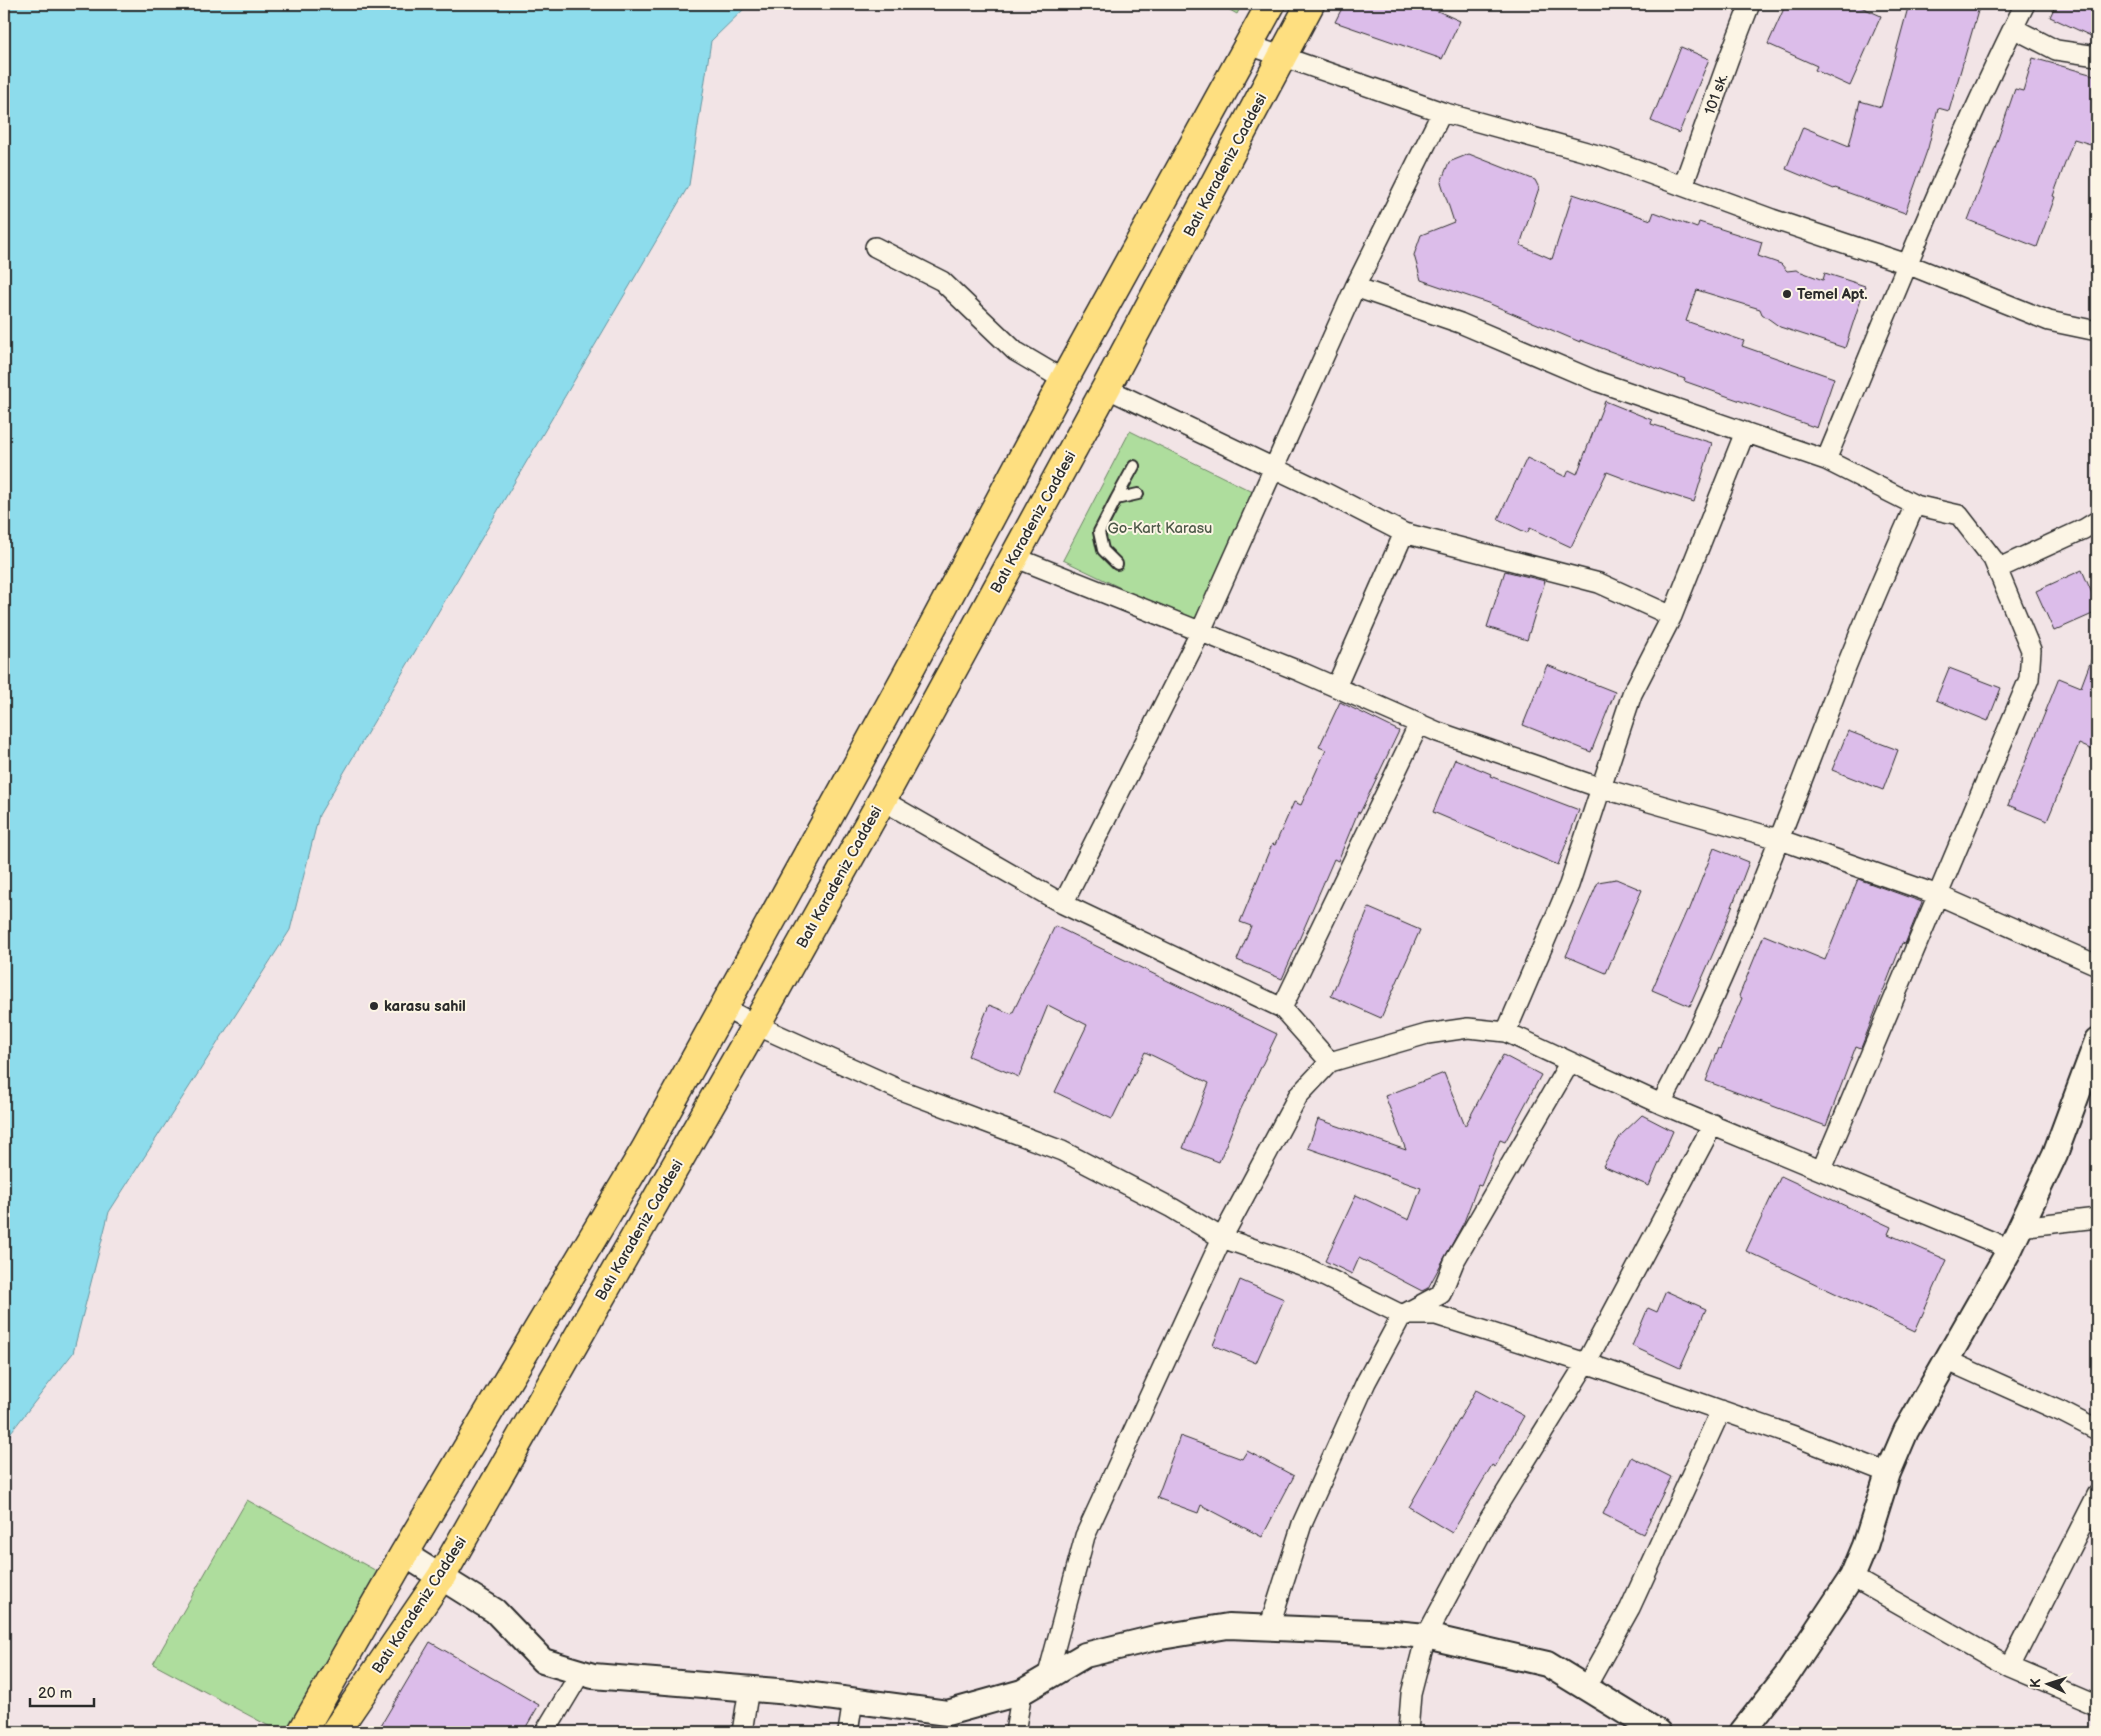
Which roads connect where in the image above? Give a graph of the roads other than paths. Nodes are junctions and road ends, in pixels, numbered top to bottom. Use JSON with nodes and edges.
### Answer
{"nodes":[{"id":1,"x":1271,"y":4,"type":"edge"},
{"id":2,"x":1310,"y":4,"type":"edge"},
{"id":3,"x":1750,"y":4,"type":"edge"},
{"id":4,"x":2025,"y":4,"type":"edge"},
{"id":5,"x":2013,"y":28,"type":"junction"},
{"id":6,"x":1249,"y":45,"type":"junction"},
{"id":7,"x":2097,"y":56,"type":"edge"},
{"id":8,"x":1282,"y":57,"type":"junction"},
{"id":9,"x":1442,"y":112,"type":"junction"},
{"id":10,"x":1683,"y":186,"type":"junction"},
{"id":11,"x":875,"y":247,"type":"dead end"},
{"id":12,"x":1908,"y":264,"type":"junction"},
{"id":13,"x":1355,"y":287,"type":"junction"},
{"id":14,"x":2097,"y":331,"type":"edge"},
{"id":15,"x":1064,"y":380,"type":"junction"},
{"id":16,"x":1106,"y":388,"type":"junction"},
{"id":17,"x":1745,"y":432,"type":"junction"},
{"id":18,"x":1826,"y":460,"type":"junction"},
{"id":19,"x":1134,"y":466,"type":"dead end"},
{"id":20,"x":1275,"y":469,"type":"junction"},
{"id":21,"x":1138,"y":494,"type":"dead end"},
{"id":22,"x":1116,"y":499,"type":"junction"},
{"id":23,"x":1915,"y":505,"type":"junction"},
{"id":24,"x":2097,"y":521,"type":"edge"},
{"id":25,"x":1404,"y":533,"type":"junction"},
{"id":26,"x":1014,"y":557,"type":"junction"},
{"id":27,"x":1117,"y":564,"type":"dead end"},
{"id":28,"x":1997,"y":569,"type":"junction"},
{"id":29,"x":1672,"y":616,"type":"junction"},
{"id":30,"x":1200,"y":633,"type":"junction"},
{"id":31,"x":1336,"y":688,"type":"junction"},
{"id":32,"x":1419,"y":724,"type":"junction"},
{"id":33,"x":1601,"y":788,"type":"junction"},
{"id":34,"x":882,"y":800,"type":"junction"},
{"id":35,"x":1778,"y":839,"type":"junction"},
{"id":36,"x":1938,"y":894,"type":"junction"},
{"id":37,"x":1064,"y":904,"type":"junction"},
{"id":38,"x":2097,"y":965,"type":"edge"},
{"id":39,"x":724,"y":1007,"type":"junction"},
{"id":40,"x":1282,"y":1008,"type":"junction"},
{"id":41,"x":756,"y":1025,"type":"junction"},
{"id":42,"x":1506,"y":1032,"type":"junction"},
{"id":43,"x":2097,"y":1041,"type":"edge"},
{"id":44,"x":1330,"y":1062,"type":"junction"},
{"id":45,"x":1570,"y":1062,"type":"junction"},
{"id":46,"x":1661,"y":1104,"type":"junction"},
{"id":47,"x":1713,"y":1124,"type":"junction"},
{"id":48,"x":1822,"y":1169,"type":"junction"},
{"id":49,"x":2097,"y":1218,"type":"edge"},
{"id":50,"x":2020,"y":1227,"type":"junction"},
{"id":51,"x":1222,"y":1238,"type":"junction"},
{"id":52,"x":2010,"y":1249,"type":"junction"},
{"id":53,"x":1402,"y":1315,"type":"junction"},
{"id":54,"x":1946,"y":1360,"type":"junction"},
{"id":55,"x":1586,"y":1363,"type":"junction"},
{"id":56,"x":1721,"y":1410,"type":"junction"},
{"id":57,"x":2097,"y":1430,"type":"edge"},
{"id":58,"x":1888,"y":1473,"type":"junction"},
{"id":59,"x":2097,"y":1495,"type":"edge"},
{"id":60,"x":404,"y":1554,"type":"junction"},
{"id":61,"x":1852,"y":1577,"type":"junction"},
{"id":62,"x":441,"y":1578,"type":"junction"},
{"id":63,"x":1269,"y":1628,"type":"junction"},
{"id":64,"x":1426,"y":1636,"type":"junction"},
{"id":65,"x":2010,"y":1667,"type":"junction"},
{"id":66,"x":581,"y":1672,"type":"junction"},
{"id":67,"x":1047,"y":1678,"type":"junction"},
{"id":68,"x":1586,"y":1687,"type":"junction"},
{"id":69,"x":749,"y":1688,"type":"junction"},
{"id":70,"x":1022,"y":1692,"type":"junction"},
{"id":71,"x":853,"y":1700,"type":"junction"},
{"id":72,"x":2097,"y":1704,"type":"edge"},
{"id":73,"x":302,"y":1732,"type":"edge"},
{"id":74,"x":335,"y":1732,"type":"edge"},
{"id":75,"x":545,"y":1732,"type":"edge"},
{"id":76,"x":742,"y":1732,"type":"edge"},
{"id":77,"x":848,"y":1732,"type":"edge"},
{"id":78,"x":1015,"y":1732,"type":"edge"},
{"id":79,"x":1408,"y":1732,"type":"edge"},
{"id":80,"x":1658,"y":1732,"type":"edge"},
{"id":81,"x":1742,"y":1732,"type":"edge"}],
"edges":[{"from":1,"to":6,"type":"main road"},
{"from":2,"to":8,"type":"main road","name":"Batı Karadeniz Caddesi"},
{"from":3,"to":10,"type":"street","name":"101 sk."},
{"from":4,"to":5,"type":"street"},
{"from":5,"to":7,"type":"street"},
{"from":5,"to":12,"type":"street"},
{"from":6,"to":8,"type":"street"},
{"from":6,"to":15,"type":"main road"},
{"from":8,"to":9,"type":"street"},
{"from":8,"to":16,"type":"main road","name":"Batı Karadeniz Caddesi"},
{"from":9,"to":10,"type":"street"},
{"from":9,"to":13,"type":"street"},
{"from":10,"to":12,"type":"street"},
{"from":11,"to":15,"type":"street"},
{"from":12,"to":14,"type":"street"},
{"from":12,"to":18,"type":"street"},
{"from":13,"to":17,"type":"street"},
{"from":13,"to":20,"type":"street"},
{"from":15,"to":39,"type":"main road"},
{"from":16,"to":20,"type":"street"},
{"from":16,"to":26,"type":"main road","name":"Batı Karadeniz Caddesi"},
{"from":17,"to":18,"type":"street"},
{"from":17,"to":29,"type":"street"},
{"from":18,"to":23,"type":"street"},
{"from":19,"to":22,"type":"lane"},
{"from":20,"to":25,"type":"street"},
{"from":20,"to":30,"type":"street"},
{"from":21,"to":22,"type":"lane"},
{"from":22,"to":27,"type":"lane"},
{"from":23,"to":28,"type":"street"},
{"from":23,"to":35,"type":"street"},
{"from":24,"to":28,"type":"street"},
{"from":25,"to":29,"type":"street"},
{"from":25,"to":31,"type":"street"},
{"from":26,"to":30,"type":"street"},
{"from":26,"to":34,"type":"main road","name":"Batı Karadeniz Caddesi"},
{"from":28,"to":36,"type":"street"},
{"from":29,"to":33,"type":"street"},
{"from":30,"to":31,"type":"street"},
{"from":30,"to":37,"type":"street"},
{"from":31,"to":32,"type":"street"},
{"from":32,"to":33,"type":"street"},
{"from":32,"to":40,"type":"street"},
{"from":33,"to":35,"type":"street"},
{"from":33,"to":42,"type":"street"},
{"from":34,"to":37,"type":"street"},
{"from":34,"to":41,"type":"main road","name":"Batı Karadeniz Caddesi"},
{"from":35,"to":36,"type":"street"},
{"from":35,"to":46,"type":"street"},
{"from":36,"to":38,"type":"street"},
{"from":36,"to":48,"type":"street"},
{"from":37,"to":40,"type":"street"},
{"from":39,"to":41,"type":"street"},
{"from":39,"to":60,"type":"main road"},
{"from":40,"to":44,"type":"street"},
{"from":41,"to":51,"type":"street"},
{"from":41,"to":62,"type":"main road","name":"Batı Karadeniz Caddesi"},
{"from":42,"to":44,"type":"street"},
{"from":42,"to":45,"type":"street"},
{"from":43,"to":50,"type":"street"},
{"from":44,"to":51,"type":"street"},
{"from":45,"to":46,"type":"street"},
{"from":45,"to":53,"type":"street"},
{"from":46,"to":47,"type":"street"},
{"from":47,"to":48,"type":"street"},
{"from":47,"to":55,"type":"street"},
{"from":48,"to":52,"type":"street"},
{"from":49,"to":50,"type":"street"},
{"from":50,"to":52,"type":"street"},
{"from":51,"to":53,"type":"street"},
{"from":51,"to":67,"type":"street"},
{"from":52,"to":54,"type":"street"},
{"from":53,"to":55,"type":"street"},
{"from":53,"to":63,"type":"street"},
{"from":54,"to":57,"type":"street"},
{"from":54,"to":58,"type":"street"},
{"from":55,"to":56,"type":"street"},
{"from":55,"to":64,"type":"street"},
{"from":56,"to":58,"type":"street"},
{"from":56,"to":68,"type":"street"},
{"from":58,"to":61,"type":"street"},
{"from":59,"to":65,"type":"street"},
{"from":60,"to":62,"type":"street"},
{"from":60,"to":73,"type":"main road"},
{"from":61,"to":65,"type":"street"},
{"from":61,"to":81,"type":"street"},
{"from":62,"to":66,"type":"street"},
{"from":62,"to":74,"type":"main road","name":"Batı Karadeniz Caddesi"},
{"from":63,"to":64,"type":"street"},
{"from":63,"to":67,"type":"street"},
{"from":64,"to":68,"type":"street"},
{"from":64,"to":79,"type":"street"},
{"from":65,"to":72,"type":"street"},
{"from":66,"to":69,"type":"street"},
{"from":66,"to":75,"type":"street"},
{"from":67,"to":70,"type":"street"},
{"from":68,"to":80,"type":"street"},
{"from":69,"to":71,"type":"street"},
{"from":69,"to":76,"type":"street"},
{"from":70,"to":71,"type":"street"},
{"from":70,"to":78,"type":"street"},
{"from":71,"to":77,"type":"street"}]}
